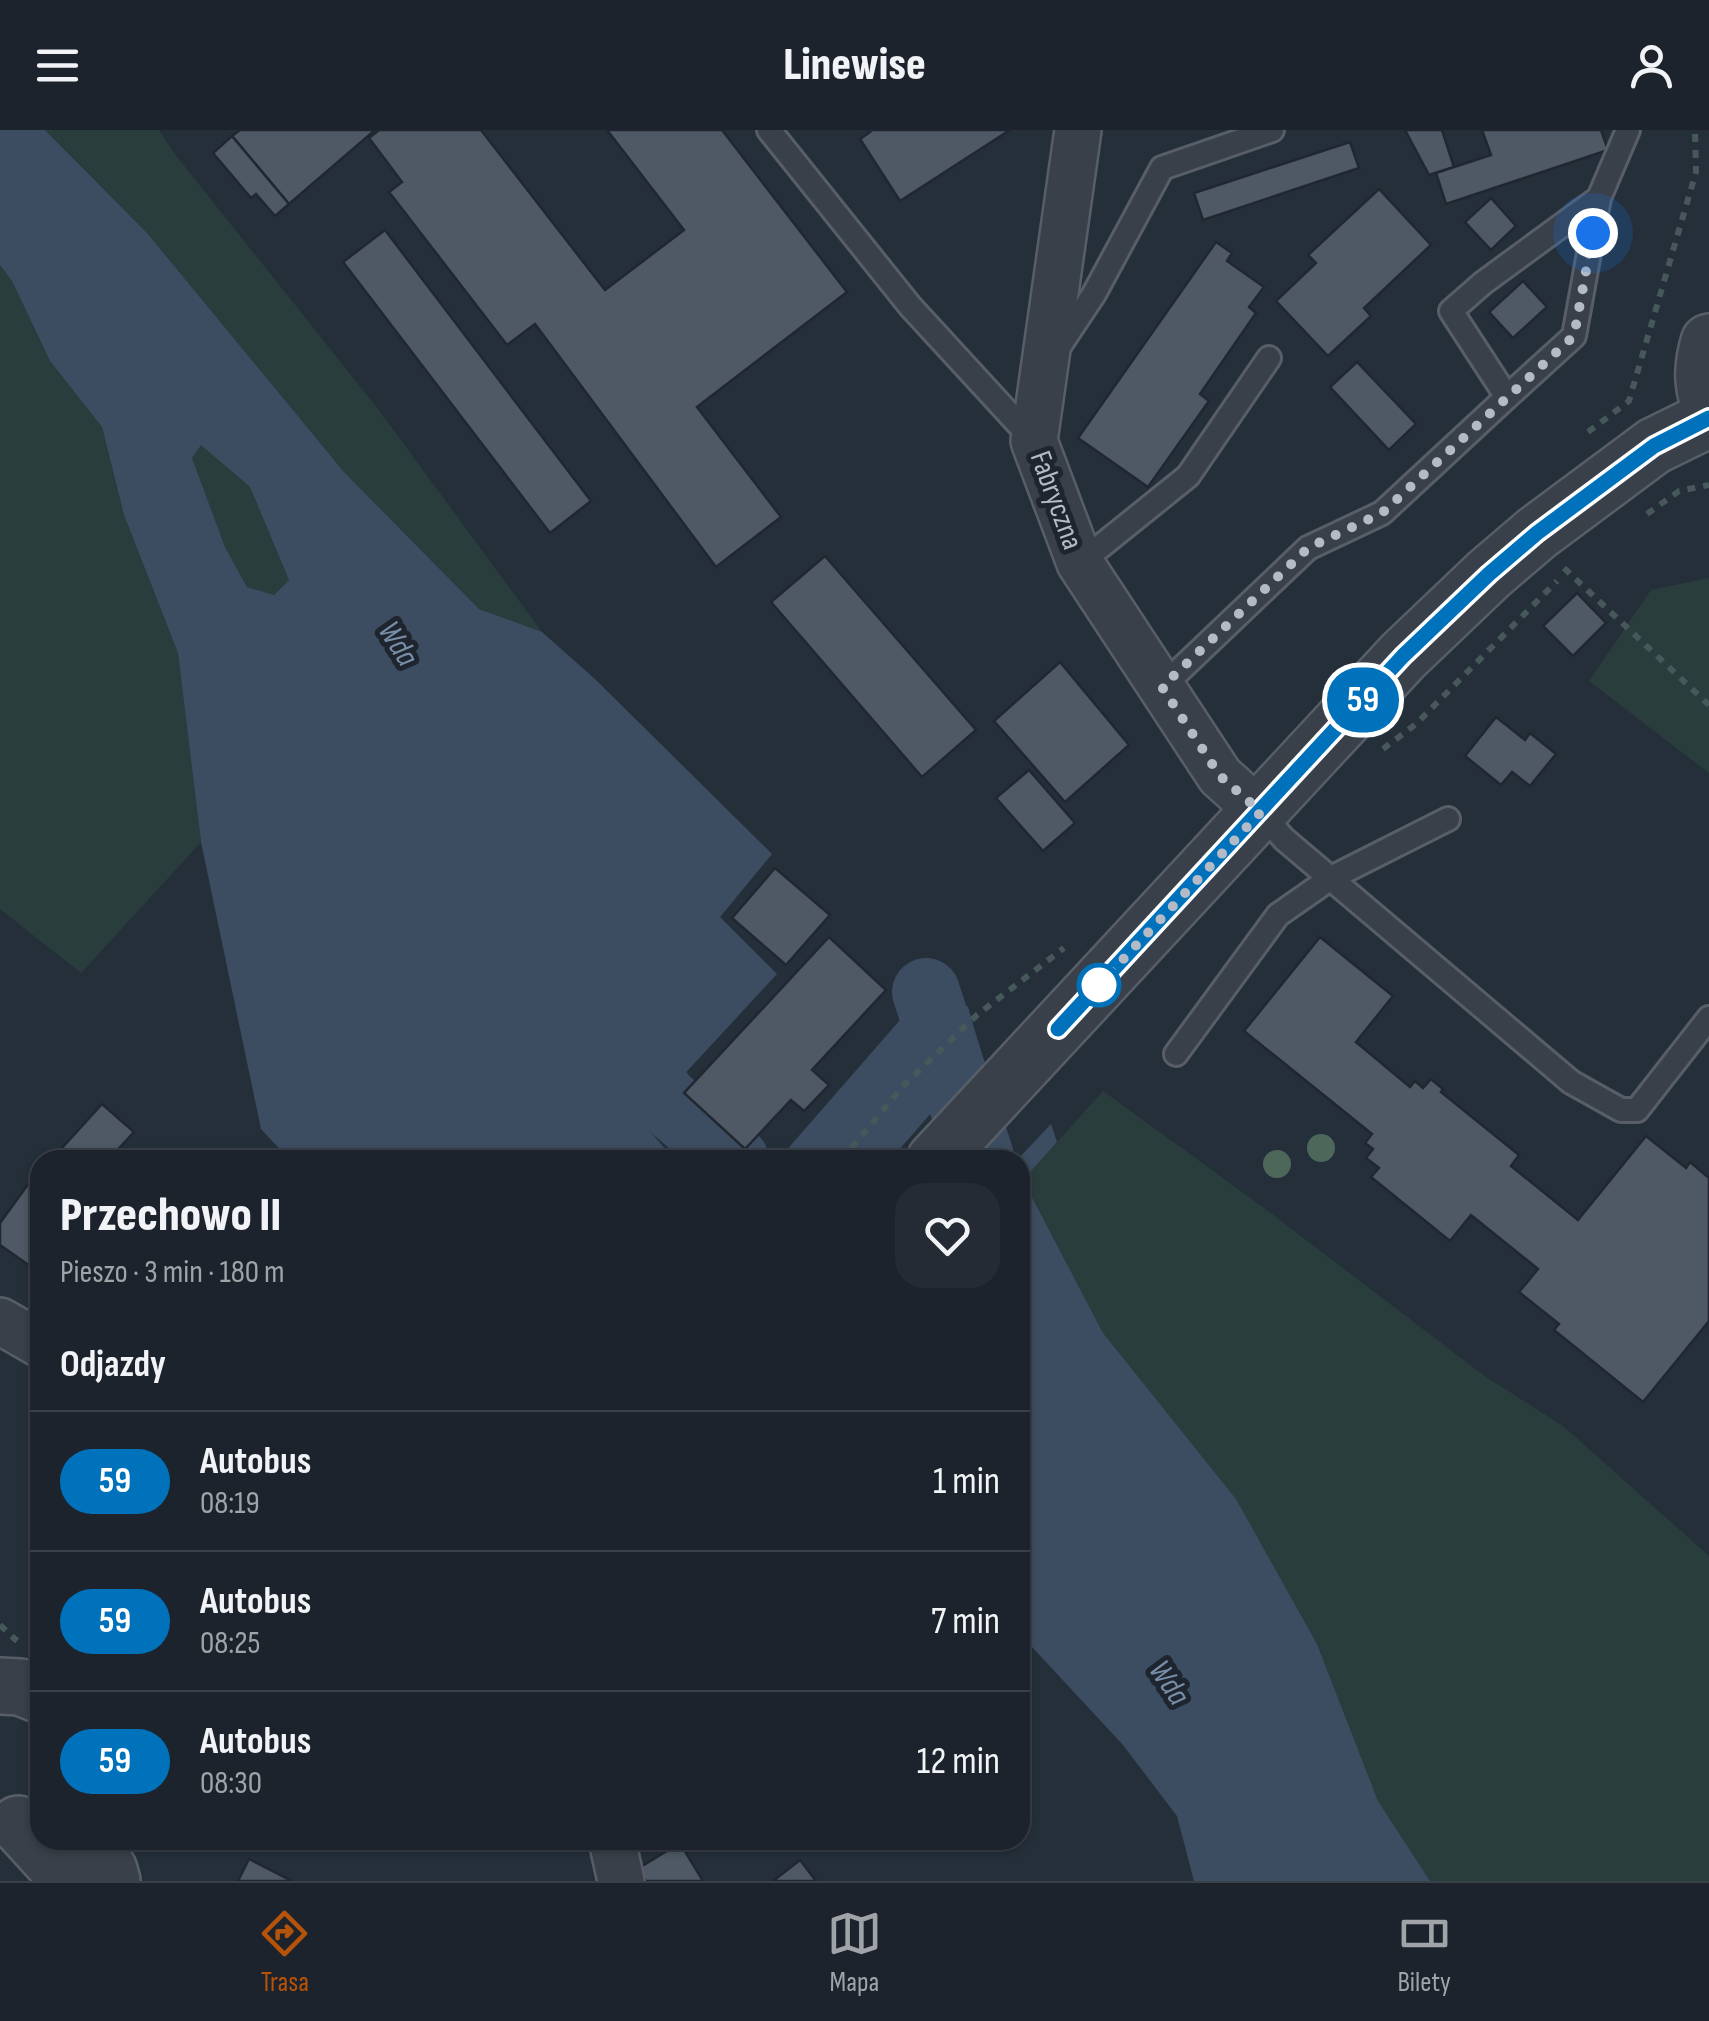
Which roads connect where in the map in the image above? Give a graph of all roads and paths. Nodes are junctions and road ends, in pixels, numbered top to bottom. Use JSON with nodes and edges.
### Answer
{"nodes":[{"id":1,"x":768,"y":130,"type":"edge"},
{"id":2,"x":1078,"y":130,"type":"edge"},
{"id":3,"x":1272,"y":130,"type":"edge"},
{"id":4,"x":1628,"y":130,"type":"edge"},
{"id":5,"x":1694,"y":130,"type":"edge"},
{"id":6,"x":1600,"y":198,"type":"junction"},
{"id":7,"x":1709,"y":342,"type":"edge"},
{"id":8,"x":1269,"y":358,"type":"dead end"},
{"id":9,"x":1044,"y":367,"type":"junction"},
{"id":10,"x":1507,"y":397,"type":"junction"},
{"id":11,"x":1709,"y":403,"type":"edge"},
{"id":12,"x":1709,"y":418,"type":"edge"},
{"id":13,"x":1587,"y":433,"type":"dead end"},
{"id":14,"x":1034,"y":440,"type":"junction"},
{"id":15,"x":1709,"y":485,"type":"edge"},
{"id":16,"x":1631,"y":525,"type":"dead end"},
{"id":17,"x":1562,"y":555,"type":"junction"},
{"id":18,"x":1080,"y":563,"type":"junction"},
{"id":19,"x":1162,"y":687,"type":"junction"},
{"id":20,"x":1709,"y":704,"type":"edge"},
{"id":21,"x":1378,"y":754,"type":"dead end"},
{"id":22,"x":1261,"y":812,"type":"junction"},
{"id":23,"x":1448,"y":819,"type":"dead end"},
{"id":24,"x":1331,"y":878,"type":"junction"},
{"id":25,"x":1076,"y":936,"type":"dead end"},
{"id":26,"x":1709,"y":1018,"type":"edge"},
{"id":27,"x":1176,"y":1054,"type":"dead end"},
{"id":28,"x":849,"y":1150,"type":"edge"},
{"id":29,"x":944,"y":1150,"type":"edge"},
{"id":30,"x":0,"y":1321,"type":"edge"},
{"id":31,"x":30,"y":1338,"type":"edge"},
{"id":32,"x":0,"y":1686,"type":"edge"},
{"id":33,"x":30,"y":1692,"type":"edge"},
{"id":34,"x":44,"y":1850,"type":"edge"},
{"id":35,"x":95,"y":1850,"type":"edge"},
{"id":36,"x":614,"y":1850,"type":"edge"},
{"id":37,"x":70,"y":1881,"type":"edge"},
{"id":38,"x":112,"y":1881,"type":"edge"},
{"id":39,"x":621,"y":1881,"type":"edge"}],
"edges":[{"from":1,"to":14,"type":"lane"},
{"from":2,"to":9,"type":"street","name":"Fabryczna"},
{"from":3,"to":9,"type":"lane"},
{"from":4,"to":6,"type":"lane"},
{"from":5,"to":13,"type":"path"},
{"from":6,"to":10,"type":"lane"},
{"from":6,"to":10,"type":"lane"},
{"from":7,"to":11,"type":"street"},
{"from":8,"to":18,"type":"lane"},
{"from":9,"to":14,"type":"street","name":"Fabryczna"},
{"from":10,"to":19,"type":"lane"},
{"from":12,"to":17,"type":"street"},
{"from":14,"to":18,"type":"street","name":"Fabryczna"},
{"from":15,"to":16,"type":"path"},
{"from":17,"to":20,"type":"path"},
{"from":17,"to":21,"type":"path"},
{"from":17,"to":22,"type":"street"},
{"from":18,"to":19,"type":"street","name":"Fabryczna"},
{"from":19,"to":22,"type":"street","name":"Fabryczna"},
{"from":22,"to":24,"type":"lane"},
{"from":22,"to":29,"type":"street"},
{"from":23,"to":24,"type":"lane"},
{"from":24,"to":26,"type":"lane"},
{"from":24,"to":27,"type":"lane"},
{"from":25,"to":28,"type":"path"},
{"from":30,"to":31,"type":"street"},
{"from":32,"to":33,"type":"street"},
{"from":34,"to":37,"type":"street"},
{"from":35,"to":38,"type":"street"},
{"from":36,"to":39,"type":"street"}]}
